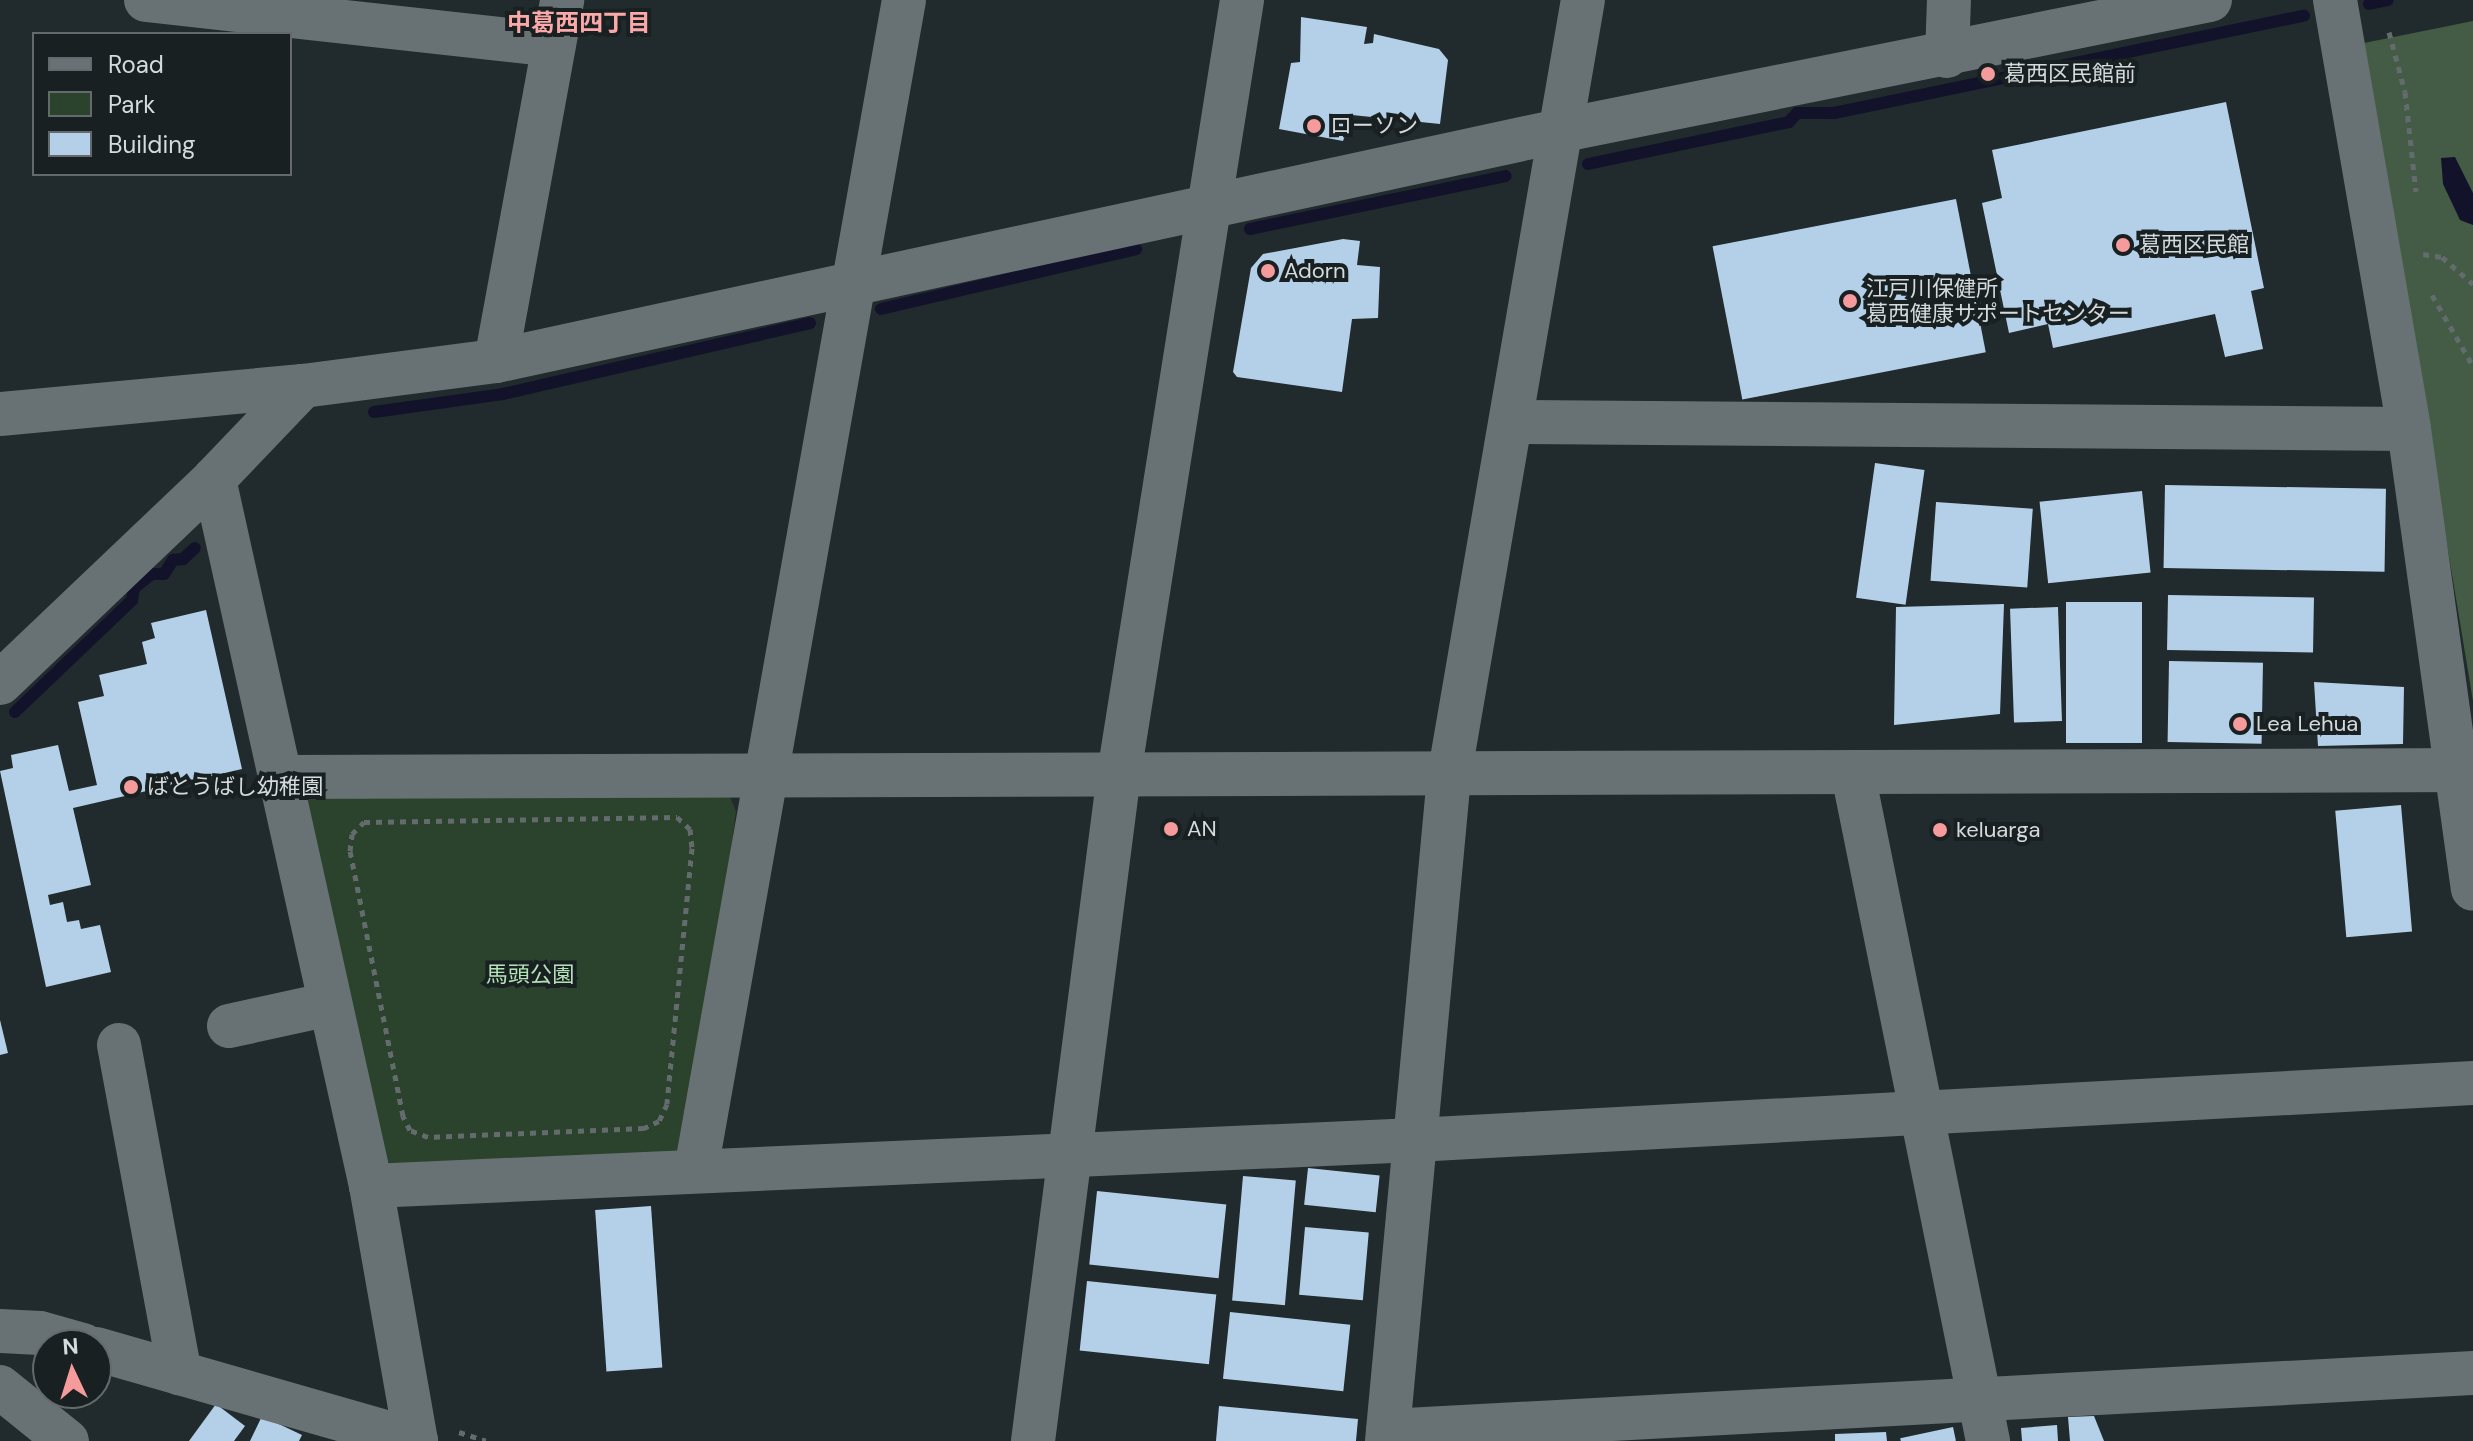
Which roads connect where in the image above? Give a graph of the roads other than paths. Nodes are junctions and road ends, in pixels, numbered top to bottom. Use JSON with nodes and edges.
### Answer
{"nodes":[{"id":1,"x":146,"y":0,"type":"edge"},
{"id":2,"x":562,"y":0,"type":"edge"},
{"id":3,"x":904,"y":0,"type":"edge"},
{"id":4,"x":1242,"y":0,"type":"edge"},
{"id":5,"x":1583,"y":0,"type":"edge"},
{"id":6,"x":1949,"y":0,"type":"edge"},
{"id":7,"x":2210,"y":0,"type":"edge"},
{"id":8,"x":2335,"y":0,"type":"edge"},
{"id":9,"x":554,"y":45,"type":"junction"},
{"id":10,"x":1947,"y":56,"type":"junction"},
{"id":11,"x":1559,"y":131,"type":"junction"},
{"id":12,"x":1208,"y":207,"type":"junction"},
{"id":13,"x":856,"y":285,"type":"junction"},
{"id":14,"x":496,"y":361,"type":"junction"},
{"id":15,"x":303,"y":386,"type":"junction"},
{"id":16,"x":0,"y":414,"type":"edge"},
{"id":17,"x":1511,"y":422,"type":"junction"},
{"id":18,"x":2409,"y":429,"type":"junction"},
{"id":19,"x":214,"y":479,"type":"junction"},
{"id":20,"x":0,"y":683,"type":"edge"},
{"id":21,"x":2464,"y":770,"type":"edge"},
{"id":22,"x":1119,"y":774,"type":"junction"},
{"id":23,"x":1853,"y":774,"type":"junction"},
{"id":24,"x":282,"y":777,"type":"junction"},
{"id":25,"x":764,"y":777,"type":"junction"},
{"id":26,"x":1449,"y":777,"type":"junction"},
{"id":27,"x":2473,"y":889,"type":"edge"},
{"id":28,"x":330,"y":1004,"type":"junction"},
{"id":29,"x":229,"y":1026,"type":"dead end"},
{"id":30,"x":119,"y":1045,"type":"dead end"},
{"id":31,"x":2473,"y":1083,"type":"edge"},
{"id":32,"x":1921,"y":1112,"type":"junction"},
{"id":33,"x":1415,"y":1140,"type":"junction"},
{"id":34,"x":1071,"y":1156,"type":"junction"},
{"id":35,"x":696,"y":1170,"type":"junction"},
{"id":36,"x":371,"y":1186,"type":"junction"},
{"id":37,"x":0,"y":1331,"type":"edge"},
{"id":38,"x":32,"y":1333,"type":"edge"},
{"id":39,"x":112,"y":1354,"type":"edge"},
{"id":40,"x":180,"y":1373,"type":"junction"},
{"id":41,"x":2473,"y":1373,"type":"edge"},
{"id":42,"x":0,"y":1387,"type":"edge"},
{"id":43,"x":1979,"y":1396,"type":"junction"},
{"id":44,"x":1388,"y":1436,"type":"edge"},
{"id":45,"x":67,"y":1441,"type":"edge"},
{"id":46,"x":416,"y":1441,"type":"edge"},
{"id":47,"x":1033,"y":1441,"type":"edge"},
{"id":48,"x":1988,"y":1441,"type":"edge"}],
"edges":[{"from":1,"to":9,"type":"street"},
{"from":2,"to":9,"type":"street"},
{"from":3,"to":13,"type":"street"},
{"from":4,"to":12,"type":"street"},
{"from":5,"to":11,"type":"street"},
{"from":6,"to":10,"type":"street"},
{"from":7,"to":10,"type":"street"},
{"from":8,"to":18,"type":"street"},
{"from":9,"to":14,"type":"street"},
{"from":10,"to":11,"type":"street"},
{"from":11,"to":12,"type":"street"},
{"from":11,"to":17,"type":"street"},
{"from":12,"to":13,"type":"street"},
{"from":12,"to":22,"type":"street"},
{"from":13,"to":14,"type":"street"},
{"from":13,"to":25,"type":"street"},
{"from":14,"to":15,"type":"street"},
{"from":15,"to":16,"type":"street"},
{"from":15,"to":19,"type":"street"},
{"from":17,"to":18,"type":"street"},
{"from":17,"to":26,"type":"street"},
{"from":18,"to":21,"type":"street"},
{"from":19,"to":20,"type":"street"},
{"from":19,"to":24,"type":"street"},
{"from":21,"to":23,"type":"street"},
{"from":21,"to":27,"type":"street"},
{"from":22,"to":25,"type":"street"},
{"from":22,"to":26,"type":"street"},
{"from":22,"to":34,"type":"street"},
{"from":23,"to":26,"type":"street"},
{"from":23,"to":32,"type":"street"},
{"from":24,"to":25,"type":"street"},
{"from":24,"to":28,"type":"street"},
{"from":25,"to":35,"type":"street"},
{"from":26,"to":33,"type":"street"},
{"from":28,"to":29,"type":"street"},
{"from":28,"to":36,"type":"street"},
{"from":30,"to":40,"type":"street"},
{"from":31,"to":32,"type":"street"},
{"from":32,"to":33,"type":"street"},
{"from":32,"to":43,"type":"street"},
{"from":33,"to":34,"type":"street"},
{"from":33,"to":44,"type":"street"},
{"from":34,"to":35,"type":"street"},
{"from":34,"to":47,"type":"street"},
{"from":35,"to":36,"type":"street"},
{"from":36,"to":46,"type":"street"},
{"from":37,"to":38,"type":"street"},
{"from":39,"to":40,"type":"street"},
{"from":40,"to":46,"type":"street"},
{"from":41,"to":43,"type":"street"},
{"from":42,"to":45,"type":"street"},
{"from":43,"to":44,"type":"street"},
{"from":43,"to":48,"type":"street"}]}
